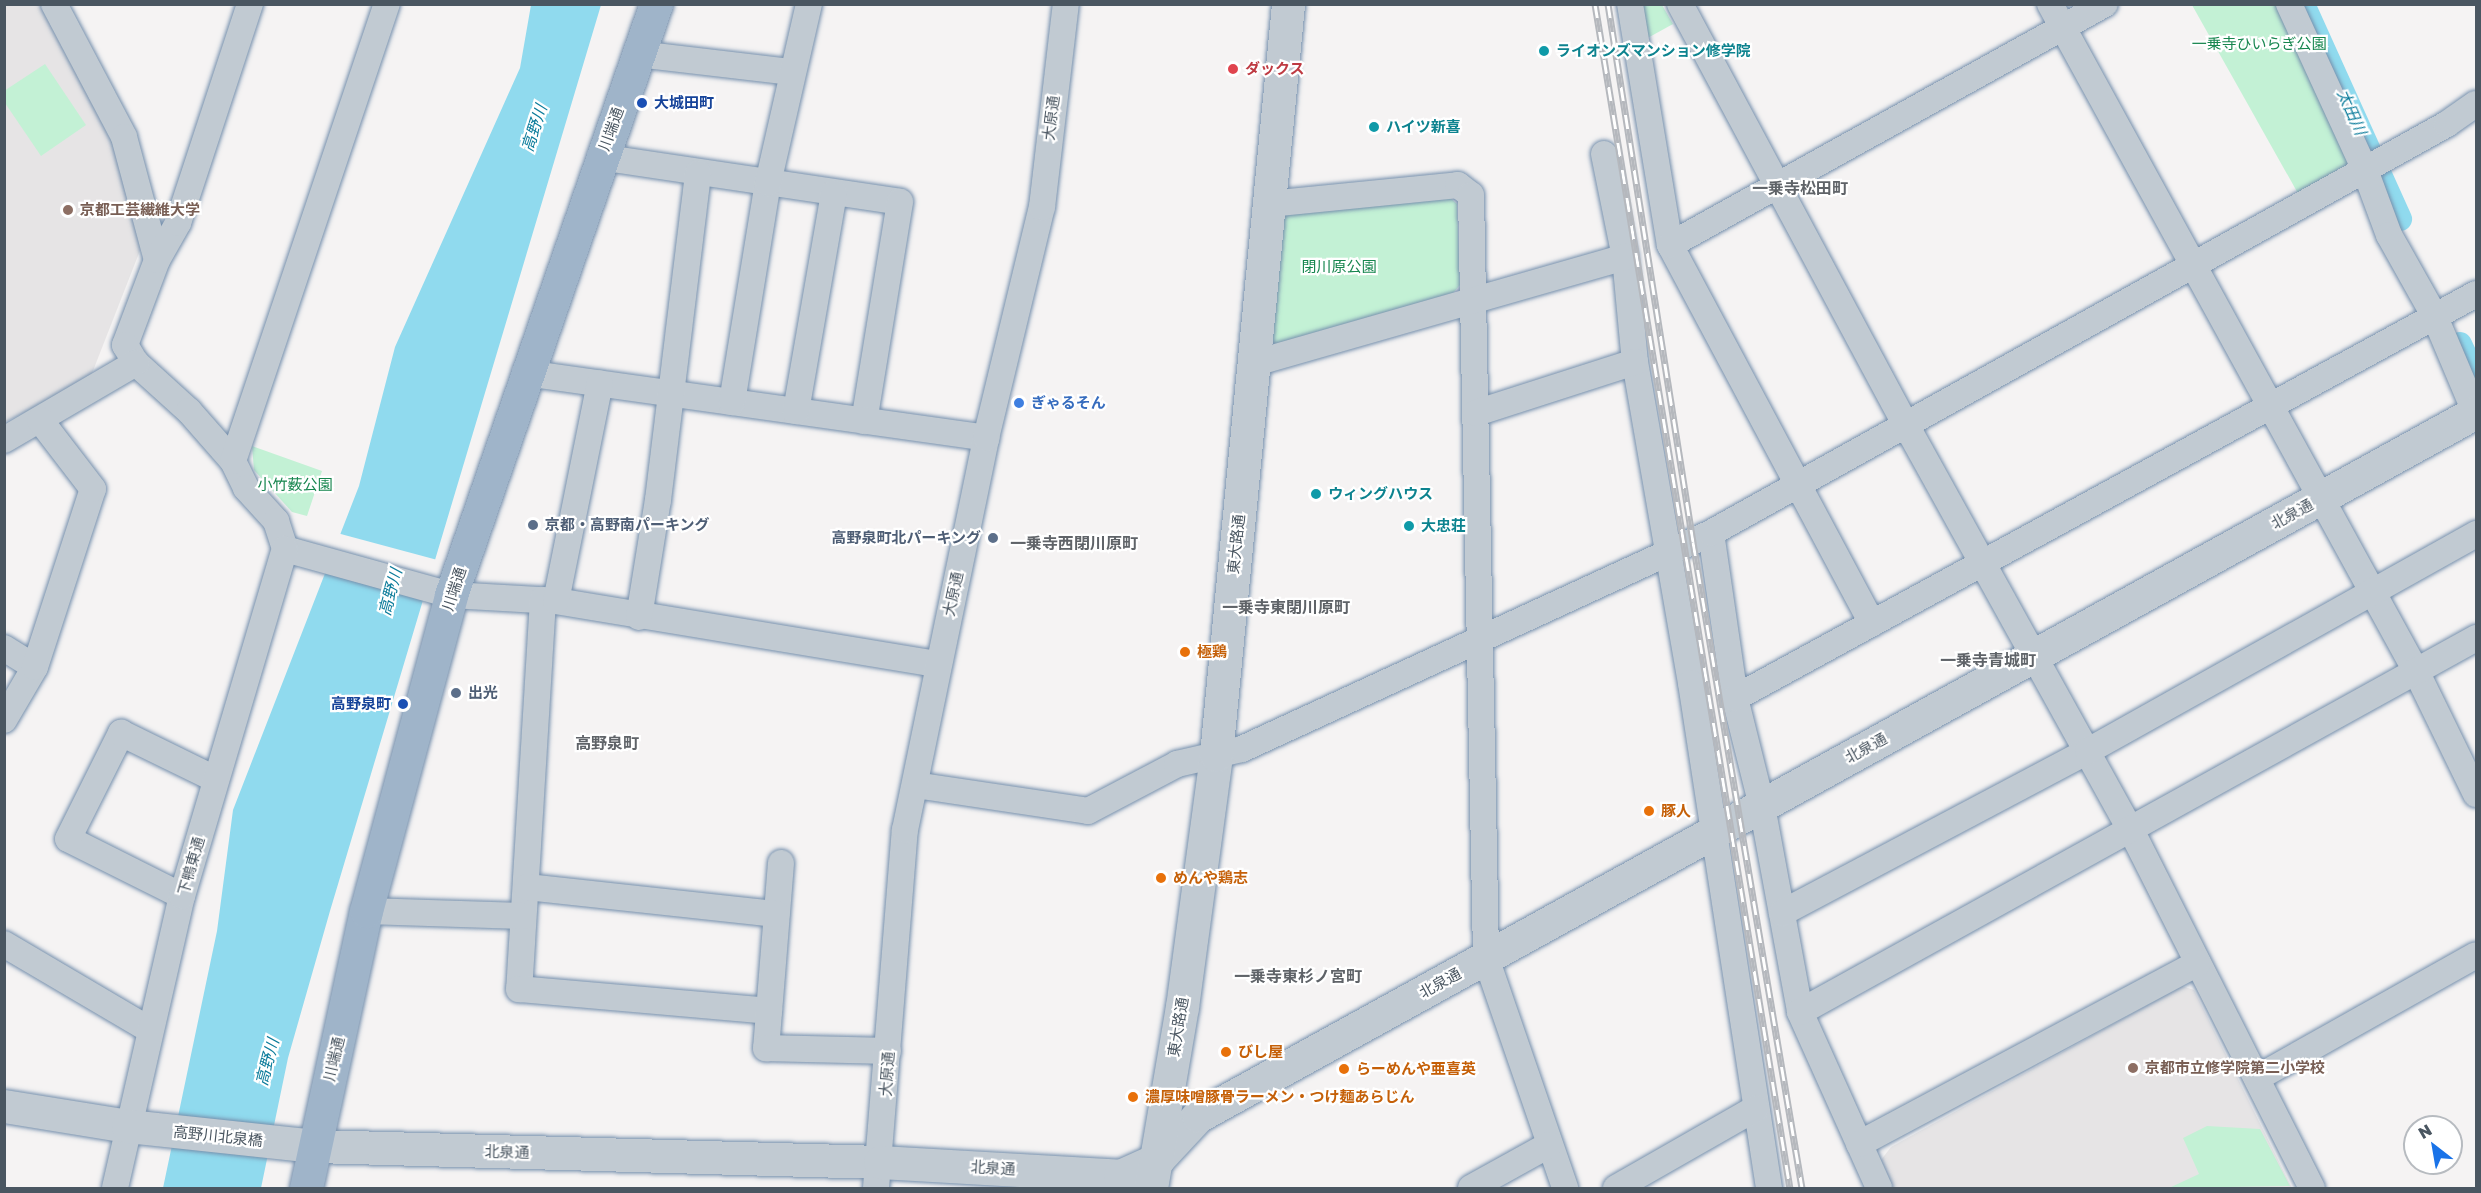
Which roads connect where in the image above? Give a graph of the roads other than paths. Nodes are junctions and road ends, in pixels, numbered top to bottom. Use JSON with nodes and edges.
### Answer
{"nodes":[{"id":1,"x":54,"y":4,"type":"edge"},
{"id":2,"x":250,"y":4,"type":"edge"},
{"id":3,"x":387,"y":4,"type":"edge"},
{"id":4,"x":656,"y":4,"type":"edge"},
{"id":5,"x":809,"y":4,"type":"edge"},
{"id":6,"x":1066,"y":4,"type":"edge"},
{"id":7,"x":1288,"y":4,"type":"edge"},
{"id":8,"x":1630,"y":4,"type":"edge"},
{"id":9,"x":1680,"y":4,"type":"edge"},
{"id":10,"x":2050,"y":4,"type":"edge"},
{"id":11,"x":2105,"y":4,"type":"edge"},
{"id":12,"x":2289,"y":4,"type":"edge"},
{"id":13,"x":2063,"y":28,"type":"junction"},
{"id":14,"x":638,"y":54,"type":"junction"},
{"id":15,"x":792,"y":72,"type":"junction"},
{"id":16,"x":2476,"y":104,"type":"edge"},
{"id":17,"x":1604,"y":154,"type":"dead end"},
{"id":18,"x":600,"y":157,"type":"junction"},
{"id":19,"x":2374,"y":165,"type":"junction"},
{"id":20,"x":698,"y":173,"type":"junction"},
{"id":21,"x":768,"y":183,"type":"junction"},
{"id":22,"x":1779,"y":184,"type":"junction"},
{"id":23,"x":834,"y":193,"type":"junction"},
{"id":24,"x":1269,"y":204,"type":"junction"},
{"id":25,"x":1670,"y":245,"type":"junction"},
{"id":26,"x":1625,"y":257,"type":"junction"},
{"id":27,"x":157,"y":260,"type":"junction"},
{"id":28,"x":2193,"y":266,"type":"junction"},
{"id":29,"x":2476,"y":294,"type":"edge"},
{"id":30,"x":1474,"y":301,"type":"junction"},
{"id":31,"x":2435,"y":317,"type":"junction"},
{"id":32,"x":1635,"y":362,"type":"junction"},
{"id":33,"x":136,"y":363,"type":"junction"},
{"id":34,"x":1255,"y":363,"type":"junction"},
{"id":35,"x":525,"y":373,"type":"junction"},
{"id":36,"x":600,"y":383,"type":"junction"},
{"id":37,"x":670,"y":393,"type":"junction"},
{"id":38,"x":732,"y":402,"type":"junction"},
{"id":39,"x":2270,"y":407,"type":"junction"},
{"id":40,"x":796,"y":411,"type":"junction"},
{"id":41,"x":1476,"y":413,"type":"junction"},
{"id":42,"x":2476,"y":413,"type":"edge"},
{"id":43,"x":40,"y":420,"type":"junction"},
{"id":44,"x":864,"y":421,"type":"junction"},
{"id":45,"x":1906,"y":425,"type":"junction"},
{"id":46,"x":986,"y":438,"type":"junction"},
{"id":47,"x":4,"y":441,"type":"edge"},
{"id":48,"x":233,"y":461,"type":"junction"},
{"id":49,"x":1797,"y":486,"type":"junction"},
{"id":50,"x":2320,"y":498,"type":"junction"},
{"id":51,"x":1711,"y":533,"type":"junction"},
{"id":52,"x":2476,"y":534,"type":"edge"},
{"id":53,"x":291,"y":550,"type":"junction"},
{"id":54,"x":1670,"y":553,"type":"junction"},
{"id":55,"x":1984,"y":563,"type":"junction"},
{"id":56,"x":440,"y":592,"type":"junction"},
{"id":57,"x":2372,"y":593,"type":"junction"},
{"id":58,"x":550,"y":601,"type":"junction"},
{"id":59,"x":639,"y":616,"type":"junction"},
{"id":60,"x":1872,"y":624,"type":"junction"},
{"id":61,"x":2476,"y":638,"type":"edge"},
{"id":62,"x":1480,"y":639,"type":"junction"},
{"id":63,"x":4,"y":648,"type":"edge"},
{"id":64,"x":2036,"y":655,"type":"junction"},
{"id":65,"x":938,"y":664,"type":"junction"},
{"id":66,"x":35,"y":667,"type":"junction"},
{"id":67,"x":2416,"y":671,"type":"junction"},
{"id":68,"x":1735,"y":699,"type":"junction"},
{"id":69,"x":4,"y":720,"type":"edge"},
{"id":70,"x":2088,"y":751,"type":"junction"},
{"id":71,"x":1216,"y":754,"type":"junction"},
{"id":72,"x":215,"y":779,"type":"junction"},
{"id":73,"x":915,"y":784,"type":"junction"},
{"id":74,"x":2476,"y":794,"type":"edge"},
{"id":75,"x":1762,"y":806,"type":"junction"},
{"id":76,"x":1715,"y":831,"type":"junction"},
{"id":77,"x":2132,"y":832,"type":"junction"},
{"id":78,"x":781,"y":863,"type":"dead end"},
{"id":79,"x":527,"y":887,"type":"junction"},
{"id":80,"x":182,"y":896,"type":"junction"},
{"id":81,"x":366,"y":910,"type":"junction"},
{"id":82,"x":1782,"y":913,"type":"junction"},
{"id":83,"x":777,"y":914,"type":"junction"},
{"id":84,"x":523,"y":916,"type":"junction"},
{"id":85,"x":4,"y":944,"type":"edge"},
{"id":86,"x":2476,"y":955,"type":"edge"},
{"id":87,"x":1486,"y":958,"type":"junction"},
{"id":88,"x":2198,"y":963,"type":"junction"},
{"id":89,"x":769,"y":1011,"type":"junction"},
{"id":90,"x":1800,"y":1012,"type":"junction"},
{"id":91,"x":150,"y":1030,"type":"junction"},
{"id":92,"x":888,"y":1051,"type":"junction"},
{"id":93,"x":2257,"y":1078,"type":"junction"},
{"id":94,"x":4,"y":1106,"type":"edge"},
{"id":95,"x":1756,"y":1108,"type":"junction"},
{"id":96,"x":139,"y":1128,"type":"junction"},
{"id":97,"x":1859,"y":1144,"type":"junction"},
{"id":98,"x":300,"y":1145,"type":"junction"},
{"id":99,"x":1549,"y":1145,"type":"junction"},
{"id":100,"x":1154,"y":1174,"type":"edge"},
{"id":101,"x":878,"y":1175,"type":"edge"},
{"id":102,"x":116,"y":1188,"type":"edge"},
{"id":103,"x":306,"y":1188,"type":"edge"},
{"id":104,"x":1471,"y":1188,"type":"edge"},
{"id":105,"x":1565,"y":1188,"type":"edge"},
{"id":106,"x":1616,"y":1188,"type":"edge"},
{"id":107,"x":1769,"y":1188,"type":"edge"},
{"id":108,"x":1879,"y":1188,"type":"edge"},
{"id":109,"x":2312,"y":1188,"type":"edge"}],
"edges":[{"from":1,"to":27,"type":"street"},
{"from":2,"to":27,"type":"street"},
{"from":3,"to":48,"type":"street"},
{"from":4,"to":14,"type":"highway","name":"川端通"},
{"from":5,"to":15,"type":"street"},
{"from":6,"to":46,"type":"street","name":"大原通"},
{"from":7,"to":24,"type":"street","name":"東大路通"},
{"from":8,"to":25,"type":"street"},
{"from":9,"to":22,"type":"street"},
{"from":10,"to":13,"type":"street"},
{"from":11,"to":13,"type":"street"},
{"from":12,"to":19,"type":"street"},
{"from":13,"to":22,"type":"street"},
{"from":13,"to":28,"type":"street"},
{"from":14,"to":15,"type":"street"},
{"from":14,"to":18,"type":"highway","name":"川端通"},
{"from":15,"to":21,"type":"street"},
{"from":16,"to":19,"type":"street"},
{"from":17,"to":26,"type":"street"},
{"from":18,"to":20,"type":"street"},
{"from":18,"to":35,"type":"highway","name":"川端通"},
{"from":19,"to":28,"type":"street"},
{"from":19,"to":31,"type":"street"},
{"from":20,"to":21,"type":"street"},
{"from":20,"to":37,"type":"street"},
{"from":21,"to":23,"type":"street"},
{"from":21,"to":38,"type":"street"},
{"from":22,"to":25,"type":"street"},
{"from":22,"to":45,"type":"street"},
{"from":23,"to":40,"type":"street"},
{"from":23,"to":44,"type":"street"},
{"from":24,"to":30,"type":"street"},
{"from":24,"to":34,"type":"street","name":"東大路通"},
{"from":25,"to":49,"type":"street"},
{"from":26,"to":30,"type":"street"},
{"from":26,"to":32,"type":"street"},
{"from":27,"to":33,"type":"street"},
{"from":28,"to":39,"type":"street"},
{"from":28,"to":45,"type":"street"},
{"from":29,"to":31,"type":"street"},
{"from":30,"to":34,"type":"street"},
{"from":30,"to":41,"type":"street"},
{"from":31,"to":39,"type":"street"},
{"from":31,"to":42,"type":"street"},
{"from":32,"to":41,"type":"street"},
{"from":32,"to":54,"type":"street"},
{"from":33,"to":43,"type":"street"},
{"from":33,"to":48,"type":"street"},
{"from":34,"to":71,"type":"street","name":"東大路通"},
{"from":35,"to":36,"type":"street"},
{"from":35,"to":56,"type":"highway","name":"川端通"},
{"from":36,"to":37,"type":"street"},
{"from":36,"to":58,"type":"street"},
{"from":37,"to":38,"type":"street"},
{"from":37,"to":59,"type":"street"},
{"from":38,"to":40,"type":"street"},
{"from":39,"to":50,"type":"street"},
{"from":39,"to":55,"type":"street"},
{"from":40,"to":44,"type":"street"},
{"from":41,"to":62,"type":"street"},
{"from":42,"to":50,"type":"street","name":"北泉通"},
{"from":43,"to":47,"type":"street"},
{"from":43,"to":66,"type":"street"},
{"from":44,"to":46,"type":"street"},
{"from":45,"to":49,"type":"street"},
{"from":45,"to":55,"type":"street"},
{"from":46,"to":65,"type":"street","name":"大原通"},
{"from":48,"to":53,"type":"street"},
{"from":49,"to":51,"type":"street"},
{"from":49,"to":60,"type":"street"},
{"from":50,"to":57,"type":"street"},
{"from":50,"to":64,"type":"street","name":"北泉通"},
{"from":51,"to":54,"type":"street"},
{"from":51,"to":68,"type":"street"},
{"from":52,"to":57,"type":"street"},
{"from":53,"to":56,"type":"street"},
{"from":53,"to":72,"type":"street","name":"下鴨東通"},
{"from":54,"to":62,"type":"street"},
{"from":54,"to":76,"type":"street"},
{"from":55,"to":60,"type":"street"},
{"from":55,"to":64,"type":"street"},
{"from":56,"to":58,"type":"street"},
{"from":56,"to":81,"type":"highway","name":"川端通"},
{"from":57,"to":67,"type":"street"},
{"from":57,"to":70,"type":"street"},
{"from":58,"to":59,"type":"street"},
{"from":58,"to":79,"type":"street"},
{"from":59,"to":65,"type":"street"},
{"from":60,"to":68,"type":"street"},
{"from":61,"to":67,"type":"street"},
{"from":62,"to":71,"type":"street"},
{"from":62,"to":87,"type":"street"},
{"from":63,"to":66,"type":"street"},
{"from":64,"to":70,"type":"street"},
{"from":64,"to":75,"type":"street","name":"北泉通"},
{"from":65,"to":73,"type":"street","name":"大原通"},
{"from":66,"to":69,"type":"street"},
{"from":67,"to":74,"type":"street"},
{"from":67,"to":77,"type":"street"},
{"from":68,"to":75,"type":"street"},
{"from":70,"to":77,"type":"street"},
{"from":70,"to":82,"type":"street"},
{"from":71,"to":73,"type":"street"},
{"from":71,"to":100,"type":"street","name":"東大路通"},
{"from":72,"to":80,"type":"street","name":"下鴨東通"},
{"from":72,"to":80,"type":"street"},
{"from":73,"to":92,"type":"street","name":"大原通"},
{"from":75,"to":76,"type":"street","name":"北泉通"},
{"from":75,"to":82,"type":"street"},
{"from":76,"to":87,"type":"street","name":"北泉通"},
{"from":76,"to":95,"type":"street"},
{"from":77,"to":88,"type":"street"},
{"from":77,"to":90,"type":"street"},
{"from":78,"to":83,"type":"street"},
{"from":79,"to":83,"type":"street"},
{"from":79,"to":84,"type":"street"},
{"from":80,"to":91,"type":"street","name":"下鴨東通"},
{"from":81,"to":84,"type":"street"},
{"from":81,"to":98,"type":"highway","name":"川端通"},
{"from":82,"to":90,"type":"street"},
{"from":83,"to":89,"type":"street"},
{"from":84,"to":89,"type":"street"},
{"from":85,"to":91,"type":"street"},
{"from":86,"to":93,"type":"street"},
{"from":87,"to":99,"type":"street"},
{"from":87,"to":100,"type":"street","name":"北泉通"},
{"from":88,"to":93,"type":"street"},
{"from":88,"to":97,"type":"street"},
{"from":89,"to":92,"type":"street"},
{"from":90,"to":97,"type":"street"},
{"from":91,"to":96,"type":"street","name":"下鴨東通"},
{"from":92,"to":101,"type":"street","name":"大原通"},
{"from":93,"to":109,"type":"street"},
{"from":94,"to":96,"type":"street"},
{"from":95,"to":106,"type":"street"},
{"from":95,"to":107,"type":"street"},
{"from":96,"to":98,"type":"street","name":"高野川北泉橋"},
{"from":96,"to":102,"type":"street","name":"下鴨東通"},
{"from":97,"to":108,"type":"street"},
{"from":98,"to":101,"type":"street","name":"北泉通"},
{"from":98,"to":103,"type":"highway","name":"川端通"},
{"from":99,"to":104,"type":"street"},
{"from":99,"to":105,"type":"street"},
{"from":100,"to":101,"type":"street","name":"北泉通"}]}
